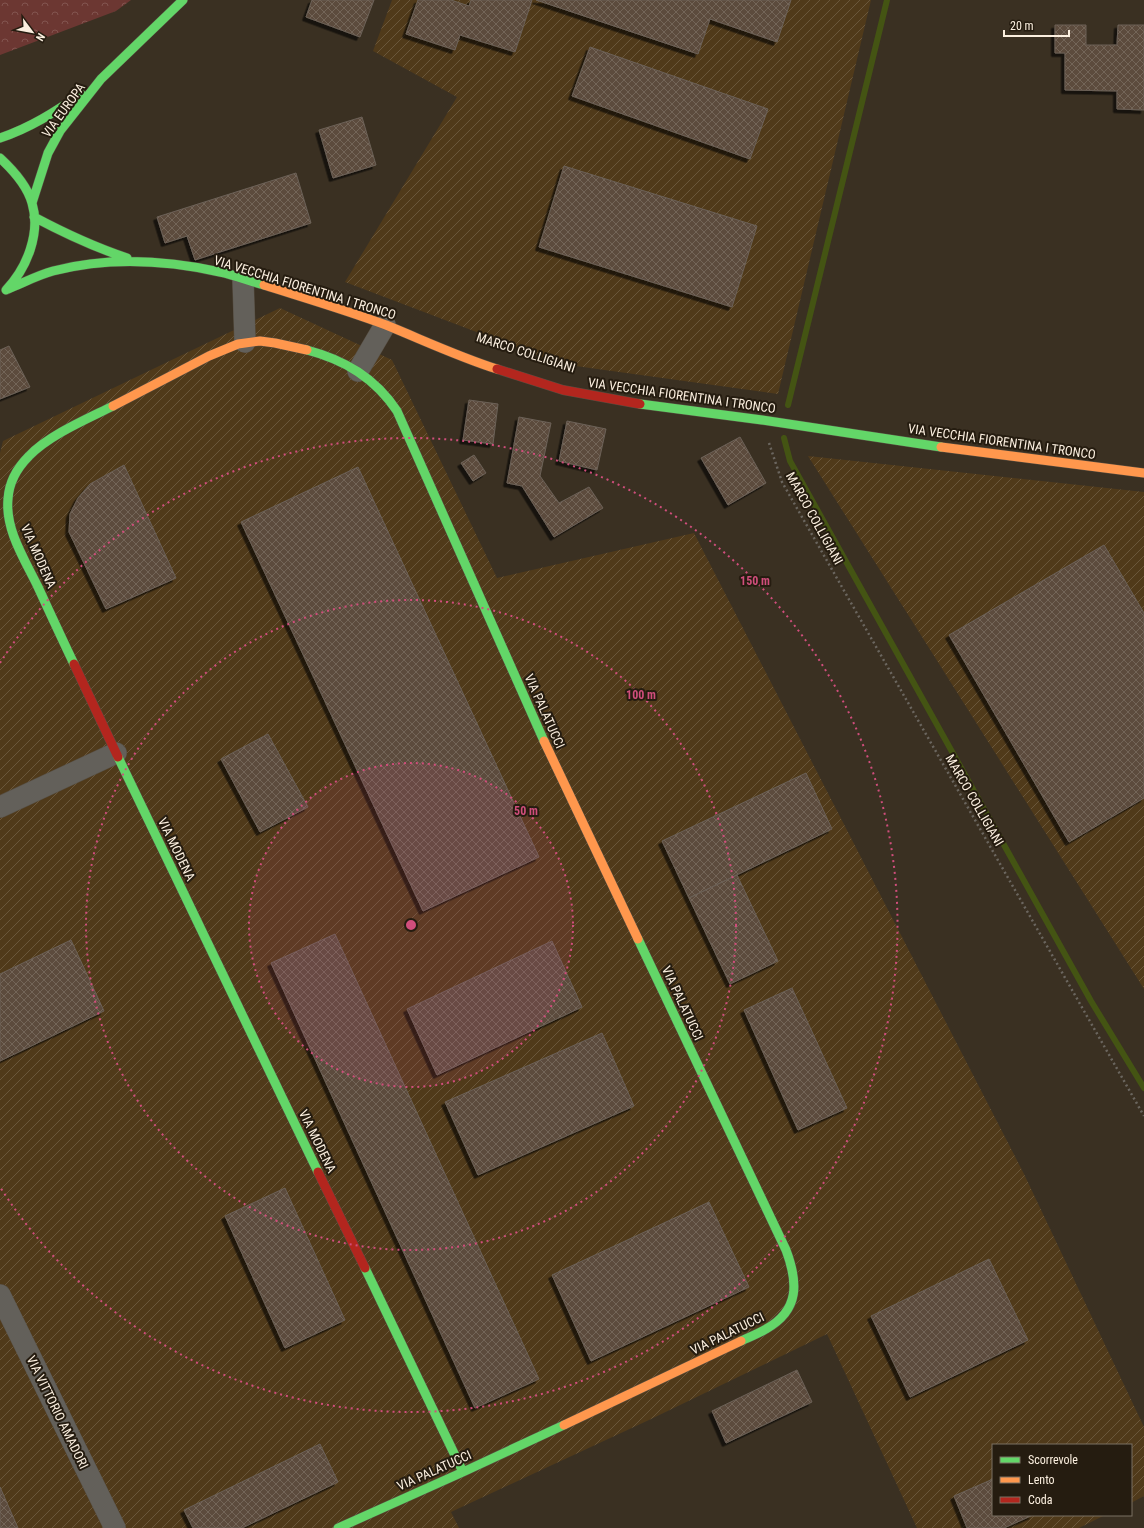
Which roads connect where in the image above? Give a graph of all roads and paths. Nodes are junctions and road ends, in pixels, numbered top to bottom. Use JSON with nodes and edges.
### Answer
{"nodes":[{"id":1,"x":183,"y":0,"type":"edge"},
{"id":2,"x":102,"y":80,"type":"junction"},
{"id":3,"x":0,"y":138,"type":"edge"},
{"id":4,"x":0,"y":158,"type":"edge"},
{"id":5,"x":32,"y":203,"type":"junction"},
{"id":6,"x":34,"y":217,"type":"junction"},
{"id":7,"x":137,"y":261,"type":"junction"},
{"id":8,"x":244,"y":279,"type":"junction"},
{"id":9,"x":8,"y":289,"type":"junction"},
{"id":10,"x":0,"y":295,"type":"edge"},
{"id":11,"x":386,"y":325,"type":"junction"},
{"id":12,"x":245,"y":342,"type":"junction"},
{"id":13,"x":358,"y":371,"type":"junction"},
{"id":14,"x":762,"y":420,"type":"junction"},
{"id":15,"x":1144,"y":473,"type":"edge"},
{"id":16,"x":116,"y":753,"type":"junction"},
{"id":17,"x":0,"y":807,"type":"edge"},
{"id":18,"x":1144,"y":1116,"type":"edge"},
{"id":19,"x":0,"y":1295,"type":"edge"},
{"id":20,"x":463,"y":1472,"type":"junction"},
{"id":21,"x":115,"y":1528,"type":"edge"},
{"id":22,"x":338,"y":1528,"type":"edge"}],
"edges":[{"from":1,"to":2,"type":"street","name":"VIA EUROPA"},
{"from":2,"to":3,"type":"street","name":"VIA EUROPA"},
{"from":2,"to":5,"type":"street","name":"VIA EUROPA"},
{"from":4,"to":5,"type":"street","name":"VIA EUROPA"},
{"from":5,"to":6,"type":"street","name":"VIA EUROPA"},
{"from":6,"to":7,"type":"street","name":"VIA VECCHIA FIORENTINA I TRONCO"},
{"from":6,"to":9,"type":"street","name":"VIA EUROPA"},
{"from":7,"to":8,"type":"street","name":"VIA VECCHIA FIORENTINA I TRONCO"},
{"from":7,"to":9,"type":"street","name":"VIA VECCHIA FIORENTINA I TRONCO"},
{"from":8,"to":11,"type":"street","name":"VIA VECCHIA FIORENTINA I TRONCO"},
{"from":8,"to":12,"type":"street"},
{"from":9,"to":10,"type":"street","name":"VIA EUROPA"},
{"from":11,"to":13,"type":"street"},
{"from":11,"to":14,"type":"street","name":"VIA VECCHIA FIORENTINA I TRONCO"},
{"from":12,"to":13,"type":"street","name":"VIA PALATUCCI"},
{"from":12,"to":16,"type":"street","name":"VIA MODENA"},
{"from":13,"to":20,"type":"street","name":"VIA PALATUCCI"},
{"from":14,"to":15,"type":"street","name":"VIA VECCHIA FIORENTINA I TRONCO"},
{"from":14,"to":18,"type":"path","name":"MARCO COLLIGIANI"},
{"from":16,"to":17,"type":"street"},
{"from":16,"to":20,"type":"street","name":"VIA MODENA"},
{"from":19,"to":21,"type":"street","name":"VIA VITTORIO AMADORI"},
{"from":20,"to":22,"type":"street","name":"VIA PALATUCCI"}]}
